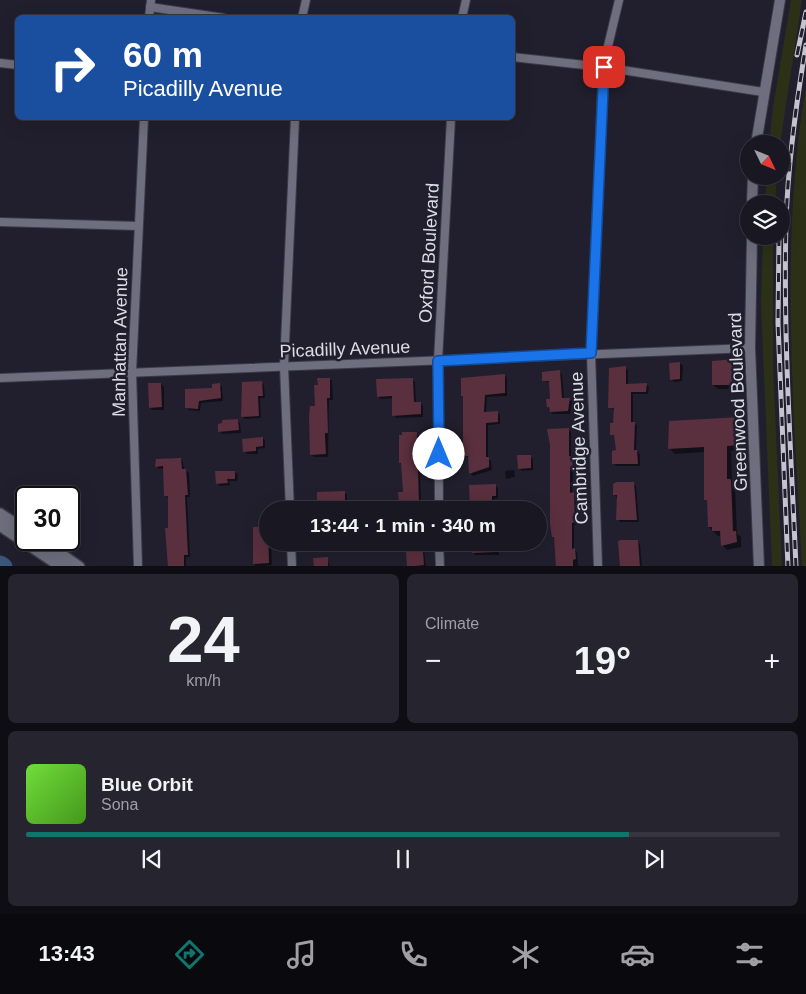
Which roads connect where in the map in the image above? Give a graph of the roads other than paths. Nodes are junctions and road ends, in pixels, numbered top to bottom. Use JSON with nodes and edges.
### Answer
{"nodes":[{"id":1,"x":306,"y":0,"type":"edge"},
{"id":2,"x":466,"y":0,"type":"edge"},
{"id":3,"x":619,"y":0,"type":"edge"},
{"id":4,"x":780,"y":0,"type":"edge"},
{"id":5,"x":151,"y":4,"type":"edge"},
{"id":6,"x":208,"y":15,"type":"edge"},
{"id":7,"x":303,"y":15,"type":"edge"},
{"id":8,"x":463,"y":15,"type":"edge"},
{"id":9,"x":515,"y":57,"type":"edge"},
{"id":10,"x":0,"y":63,"type":"edge"},
{"id":11,"x":15,"y":65,"type":"edge"},
{"id":12,"x":604,"y":67,"type":"junction"},
{"id":13,"x":763,"y":92,"type":"junction"},
{"id":14,"x":144,"y":120,"type":"edge"},
{"id":15,"x":295,"y":120,"type":"edge"},
{"id":16,"x":452,"y":120,"type":"edge"},
{"id":17,"x":757,"y":135,"type":"edge"},
{"id":18,"x":0,"y":222,"type":"edge"},
{"id":19,"x":138,"y":226,"type":"junction"},
{"id":20,"x":752,"y":245,"type":"edge"},
{"id":21,"x":750,"y":348,"type":"junction"},
{"id":22,"x":591,"y":353,"type":"junction"},
{"id":23,"x":438,"y":361,"type":"junction"},
{"id":24,"x":284,"y":366,"type":"junction"},
{"id":25,"x":132,"y":372,"type":"junction"},
{"id":26,"x":0,"y":378,"type":"edge"},
{"id":27,"x":290,"y":501,"type":"edge"},
{"id":28,"x":439,"y":501,"type":"edge"},
{"id":29,"x":0,"y":514,"type":"edge"},
{"id":30,"x":15,"y":524,"type":"edge"},
{"id":31,"x":0,"y":525,"type":"edge"},
{"id":32,"x":56,"y":551,"type":"edge"},
{"id":33,"x":292,"y":551,"type":"edge"},
{"id":34,"x":439,"y":551,"type":"edge"},
{"id":35,"x":62,"y":566,"type":"edge"},
{"id":36,"x":79,"y":566,"type":"edge"},
{"id":37,"x":138,"y":566,"type":"edge"},
{"id":38,"x":292,"y":566,"type":"edge"},
{"id":39,"x":440,"y":566,"type":"edge"},
{"id":40,"x":598,"y":566,"type":"edge"},
{"id":41,"x":759,"y":566,"type":"edge"}],
"edges":[{"from":1,"to":7,"type":"street"},
{"from":2,"to":8,"type":"street"},
{"from":3,"to":12,"type":"street","name":"Cambridge Avenue"},
{"from":4,"to":13,"type":"street"},
{"from":5,"to":6,"type":"street"},
{"from":9,"to":12,"type":"street"},
{"from":10,"to":11,"type":"street"},
{"from":12,"to":13,"type":"street"},
{"from":12,"to":22,"type":"street","name":"Cambridge Avenue"},
{"from":13,"to":17,"type":"street"},
{"from":14,"to":19,"type":"street","name":"Manhattan Avenue"},
{"from":15,"to":24,"type":"street"},
{"from":16,"to":23,"type":"street","name":"Oxford Boulevard"},
{"from":18,"to":19,"type":"street"},
{"from":19,"to":25,"type":"street","name":"Manhattan Avenue"},
{"from":20,"to":21,"type":"street","name":"Greenwood Boulevard"},
{"from":21,"to":22,"type":"street","name":"Picadilly Avenue"},
{"from":21,"to":41,"type":"street","name":"Greenwood Boulevard"},
{"from":22,"to":23,"type":"street","name":"Picadilly Avenue"},
{"from":22,"to":40,"type":"street","name":"Cambridge Avenue"},
{"from":23,"to":24,"type":"street","name":"Picadilly Avenue"},
{"from":23,"to":28,"type":"street","name":"Oxford Boulevard"},
{"from":24,"to":25,"type":"street","name":"Picadilly Avenue"},
{"from":24,"to":27,"type":"street"},
{"from":25,"to":26,"type":"street","name":"Picadilly Avenue"},
{"from":25,"to":37,"type":"street","name":"Manhattan Avenue"},
{"from":29,"to":30,"type":"main road"},
{"from":31,"to":35,"type":"main road"},
{"from":32,"to":36,"type":"main road"},
{"from":33,"to":38,"type":"street"},
{"from":34,"to":39,"type":"street"}]}
